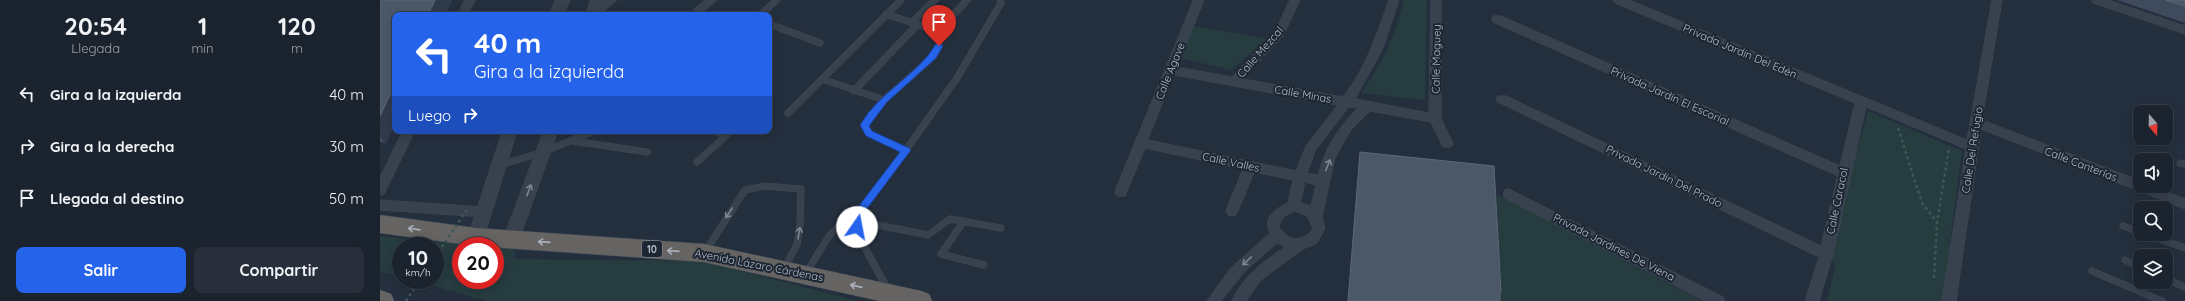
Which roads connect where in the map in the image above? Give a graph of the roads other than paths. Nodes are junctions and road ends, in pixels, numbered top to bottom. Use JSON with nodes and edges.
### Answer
{"nodes":[{"id":1,"x":470,"y":0,"type":"edge"},
{"id":2,"x":563,"y":0,"type":"edge"},
{"id":3,"x":598,"y":0,"type":"edge"},
{"id":4,"x":612,"y":0,"type":"edge"},
{"id":5,"x":712,"y":0,"type":"edge"},
{"id":6,"x":777,"y":0,"type":"edge"},
{"id":7,"x":900,"y":0,"type":"edge"},
{"id":8,"x":935,"y":0,"type":"edge"},
{"id":9,"x":967,"y":0,"type":"edge"},
{"id":10,"x":1000,"y":0,"type":"edge"},
{"id":11,"x":1199,"y":0,"type":"edge"},
{"id":12,"x":1295,"y":0,"type":"edge"},
{"id":13,"x":1394,"y":0,"type":"edge"},
{"id":14,"x":1436,"y":0,"type":"edge"},
{"id":15,"x":1619,"y":0,"type":"edge"},
{"id":16,"x":1997,"y":0,"type":"edge"},
{"id":17,"x":2097,"y":0,"type":"edge"},
{"id":18,"x":464,"y":12,"type":"edge"},
{"id":19,"x":557,"y":12,"type":"edge"},
{"id":20,"x":594,"y":12,"type":"edge"},
{"id":21,"x":596,"y":12,"type":"edge"},
{"id":22,"x":697,"y":12,"type":"edge"},
{"id":23,"x":763,"y":12,"type":"edge"},
{"id":24,"x":886,"y":14,"type":"junction"},
{"id":25,"x":1497,"y":18,"type":"dead end"},
{"id":26,"x":914,"y":24,"type":"junction"},
{"id":27,"x":772,"y":25,"type":"edge"},
{"id":28,"x":2185,"y":30,"type":"edge"},
{"id":29,"x":938,"y":32,"type":"junction"},
{"id":30,"x":820,"y":43,"type":"dead end"},
{"id":31,"x":1170,"y":70,"type":"junction"},
{"id":32,"x":822,"y":79,"type":"junction"},
{"id":33,"x":1234,"y":82,"type":"junction"},
{"id":34,"x":854,"y":91,"type":"junction"},
{"id":35,"x":1502,"y":98,"type":"dead end"},
{"id":36,"x":884,"y":100,"type":"junction"},
{"id":37,"x":1346,"y":102,"type":"junction"},
{"id":38,"x":1861,"y":102,"type":"junction"},
{"id":39,"x":1368,"y":106,"type":"junction"},
{"id":40,"x":788,"y":113,"type":"dead end"},
{"id":41,"x":1435,"y":118,"type":"junction"},
{"id":42,"x":1977,"y":123,"type":"junction"},
{"id":43,"x":408,"y":134,"type":"edge"},
{"id":44,"x":509,"y":134,"type":"edge"},
{"id":45,"x":550,"y":134,"type":"edge"},
{"id":46,"x":588,"y":134,"type":"edge"},
{"id":47,"x":723,"y":134,"type":"edge"},
{"id":48,"x":573,"y":141,"type":"junction"},
{"id":49,"x":1141,"y":143,"type":"junction"},
{"id":50,"x":1447,"y":144,"type":"dead end"},
{"id":51,"x":1972,"y":147,"type":"junction"},
{"id":52,"x":906,"y":150,"type":"junction"},
{"id":53,"x":543,"y":152,"type":"junction"},
{"id":54,"x":647,"y":152,"type":"dead end"},
{"id":55,"x":697,"y":162,"type":"dead end"},
{"id":56,"x":499,"y":166,"type":"junction"},
{"id":57,"x":1250,"y":166,"type":"junction"},
{"id":58,"x":1844,"y":173,"type":"junction"},
{"id":59,"x":1300,"y":176,"type":"junction"},
{"id":60,"x":1322,"y":181,"type":"junction"},
{"id":61,"x":380,"y":190,"type":"edge"},
{"id":62,"x":1120,"y":192,"type":"dead end"},
{"id":63,"x":1509,"y":194,"type":"dead end"},
{"id":64,"x":2185,"y":204,"type":"edge"},
{"id":65,"x":380,"y":205,"type":"edge"},
{"id":66,"x":1294,"y":206,"type":"junction"},
{"id":67,"x":1232,"y":211,"type":"dead end"},
{"id":68,"x":484,"y":212,"type":"junction"},
{"id":69,"x":1316,"y":216,"type":"junction"},
{"id":70,"x":855,"y":217,"type":"junction"},
{"id":71,"x":964,"y":221,"type":"junction"},
{"id":72,"x":380,"y":224,"type":"edge"},
{"id":73,"x":2123,"y":226,"type":"dead end"},
{"id":74,"x":1001,"y":228,"type":"dead end"},
{"id":75,"x":2133,"y":230,"type":"edge"},
{"id":76,"x":1276,"y":235,"type":"junction"},
{"id":77,"x":476,"y":237,"type":"joint"},
{"id":78,"x":504,"y":239,"type":"edge"},
{"id":79,"x":511,"y":240,"type":"junction"},
{"id":80,"x":2165,"y":241,"type":"edge"},
{"id":81,"x":1300,"y":244,"type":"junction"},
{"id":82,"x":2185,"y":248,"type":"edge"},
{"id":83,"x":704,"y":253,"type":"junction"},
{"id":84,"x":1826,"y":254,"type":"junction"},
{"id":85,"x":2125,"y":260,"type":"dead end"},
{"id":86,"x":2133,"y":264,"type":"edge"},
{"id":87,"x":984,"y":265,"type":"dead end"},
{"id":88,"x":784,"y":269,"type":"junction"},
{"id":89,"x":2092,"y":271,"type":"dead end"},
{"id":90,"x":805,"y":274,"type":"junction"},
{"id":91,"x":2173,"y":281,"type":"edge"},
{"id":92,"x":1224,"y":285,"type":"junction"},
{"id":93,"x":2185,"y":287,"type":"edge"},
{"id":94,"x":890,"y":294,"type":"junction"},
{"id":95,"x":1240,"y":297,"type":"edge"},
{"id":96,"x":380,"y":300,"type":"edge"},
{"id":97,"x":383,"y":301,"type":"edge"},
{"id":98,"x":921,"y":301,"type":"edge"},
{"id":99,"x":1214,"y":301,"type":"edge"},
{"id":100,"x":1718,"y":301,"type":"edge"},
{"id":101,"x":1812,"y":301,"type":"edge"},
{"id":102,"x":1949,"y":301,"type":"edge"},
{"id":103,"x":2162,"y":301,"type":"edge"}],
"edges":[{"from":1,"to":18,"type":"street"},
{"from":2,"to":19,"type":"street"},
{"from":3,"to":20,"type":"street"},
{"from":4,"to":21,"type":"street"},
{"from":5,"to":22,"type":"street"},
{"from":6,"to":23,"type":"lane"},
{"from":7,"to":24,"type":"lane"},
{"from":8,"to":26,"type":"lane"},
{"from":9,"to":29,"type":"lane"},
{"from":10,"to":52,"type":"lane"},
{"from":11,"to":31,"type":"street","name":"Calle Agave"},
{"from":12,"to":33,"type":"street","name":"Calle Mezcal"},
{"from":13,"to":37,"type":"street"},
{"from":14,"to":41,"type":"street","name":"Calle Maguey"},
{"from":15,"to":38,"type":"street","name":"Privada Jardín Del Edén"},
{"from":16,"to":42,"type":"street","name":"Calle Del Refugio"},
{"from":17,"to":28,"type":"street"},
{"from":24,"to":26,"type":"lane"},
{"from":24,"to":32,"type":"lane"},
{"from":25,"to":58,"type":"street","name":"Privada Jardín El Escorial"},
{"from":26,"to":29,"type":"lane"},
{"from":26,"to":34,"type":"lane"},
{"from":27,"to":30,"type":"lane"},
{"from":29,"to":36,"type":"lane"},
{"from":31,"to":33,"type":"street","name":"Calle Minas"},
{"from":31,"to":49,"type":"street","name":"Calle Agave"},
{"from":32,"to":34,"type":"lane"},
{"from":32,"to":40,"type":"lane"},
{"from":33,"to":37,"type":"street","name":"Calle Minas"},
{"from":34,"to":36,"type":"lane"},
{"from":35,"to":84,"type":"street","name":"Privada Jardín Del Prado"},
{"from":36,"to":52,"type":"lane"},
{"from":37,"to":39,"type":"street","name":"Calle Minas"},
{"from":37,"to":59,"type":"street"},
{"from":38,"to":51,"type":"street","name":"Privada Jardín Del Edén"},
{"from":38,"to":58,"type":"street","name":"Calle Caracol"},
{"from":39,"to":41,"type":"street","name":"Calle Minas"},
{"from":60,"to":39,"type":"street","one_way":true},
{"from":41,"to":50,"type":"street"},
{"from":42,"to":51,"type":"street","name":"Calle Del Refugio"},
{"from":42,"to":64,"type":"street","name":"Calle Canterías"},
{"from":43,"to":61,"type":"street"},
{"from":44,"to":56,"type":"street"},
{"from":45,"to":53,"type":"street"},
{"from":46,"to":48,"type":"lane"},
{"from":47,"to":55,"type":"lane"},
{"from":48,"to":53,"type":"lane"},
{"from":48,"to":54,"type":"lane"},
{"from":49,"to":57,"type":"street","name":"Calle Valles"},
{"from":49,"to":62,"type":"street","name":"Calle Agave"},
{"from":51,"to":102,"type":"street","name":"Calle Del Refugio"},
{"from":52,"to":70,"type":"lane"},
{"from":53,"to":56,"type":"lane"},
{"from":79,"to":53,"type":"street","one_way":true},
{"from":56,"to":68,"type":"street"},
{"from":57,"to":59,"type":"street","name":"Calle Valles"},
{"from":57,"to":67,"type":"street"},
{"from":58,"to":84,"type":"street","name":"Calle Caracol"},
{"from":59,"to":60,"type":"street","name":"Calle Valles"},
{"from":59,"to":66,"type":"street"},
{"from":60,"to":69,"type":"street"},
{"from":63,"to":100,"type":"street","name":"Privada Jardines De Viena"},
{"from":65,"to":68,"type":"street"},
{"from":66,"to":69,"type":"street"},
{"from":66,"to":76,"type":"street"},
{"from":68,"to":77,"type":"street"},
{"from":69,"to":81,"type":"street"},
{"from":70,"to":71,"type":"lane"},
{"from":70,"to":90,"type":"lane"},
{"from":70,"to":94,"type":"lane"},
{"from":71,"to":74,"type":"lane"},
{"from":71,"to":87,"type":"lane"},
{"from":77,"to":72,"type":"highway","name":"Avenida Lázaro Cárdenas","number":"10","one_way":true},
{"from":73,"to":75,"type":"lane"},
{"from":76,"to":81,"type":"street"},
{"from":76,"to":92,"type":"street","one_way":true},
{"from":78,"to":79,"type":"highway","name":"Avenida Lázaro Cárdenas","number":"10"},
{"from":83,"to":79,"type":"highway","name":"Avenida Lázaro Cárdenas","number":"10","one_way":true},
{"from":80,"to":82,"type":"lane"},
{"from":81,"to":95,"type":"street"},
{"from":83,"to":88,"type":"highway","name":"Avenida Lázaro Cárdenas","number":"10"},
{"from":88,"to":83,"type":"lane","one_way":true},
{"from":84,"to":101,"type":"street","name":"Calle Caracol"},
{"from":85,"to":86,"type":"lane"},
{"from":88,"to":90,"type":"highway","name":"Avenida Lázaro Cárdenas","number":"10"},
{"from":89,"to":103,"type":"lane"},
{"from":94,"to":90,"type":"highway","name":"Avenida Lázaro Cárdenas","number":"10","one_way":true},
{"from":91,"to":93,"type":"lane"},
{"from":92,"to":95,"type":"street"},
{"from":92,"to":99,"type":"street"},
{"from":94,"to":98,"type":"highway","name":"Avenida Lázaro Cárdenas","number":"10"},
{"from":96,"to":97,"type":"highway"}]}
